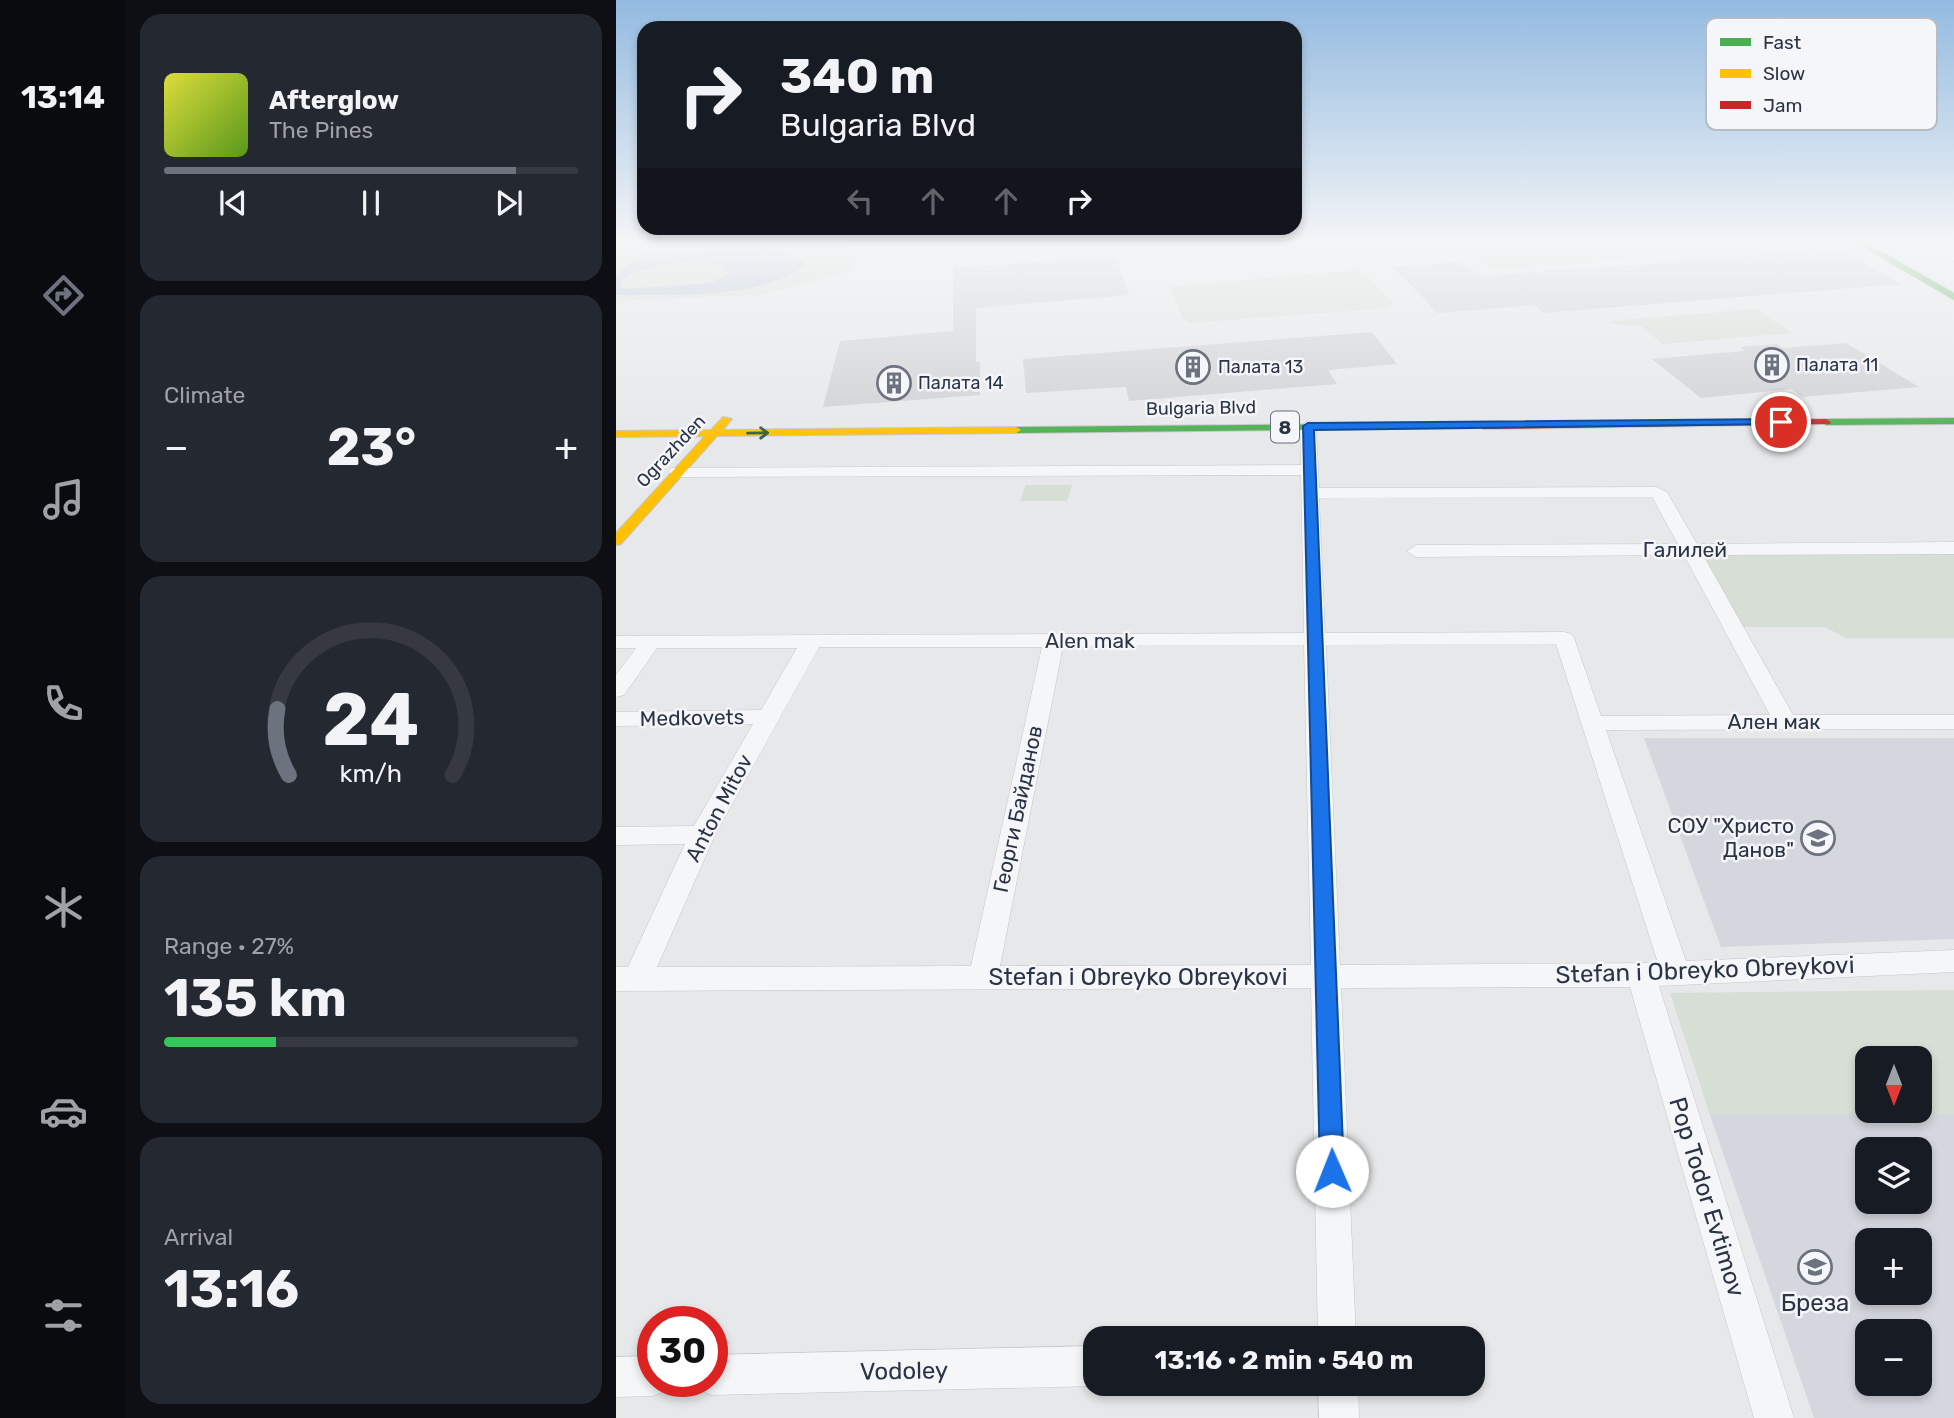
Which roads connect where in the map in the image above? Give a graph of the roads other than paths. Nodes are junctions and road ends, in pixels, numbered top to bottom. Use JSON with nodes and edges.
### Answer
{"nodes":[{"id":1,"x":1954,"y":409,"type":"edge"},
{"id":2,"x":727,"y":419,"type":"junction"},
{"id":3,"x":616,"y":420,"type":"edge"},
{"id":4,"x":1954,"y":421,"type":"edge"},
{"id":5,"x":1308,"y":426,"type":"junction"},
{"id":6,"x":616,"y":434,"type":"edge"},
{"id":7,"x":713,"y":434,"type":"junction"},
{"id":8,"x":677,"y":472,"type":"junction"},
{"id":9,"x":1308,"y":481,"type":"junction"},
{"id":10,"x":616,"y":541,"type":"edge"},
{"id":11,"x":1954,"y":548,"type":"edge"},
{"id":12,"x":1689,"y":550,"type":"junction"},
{"id":13,"x":1416,"y":551,"type":"dead end"},
{"id":14,"x":1317,"y":640,"type":"junction"},
{"id":15,"x":1054,"y":641,"type":"junction"},
{"id":16,"x":616,"y":642,"type":"edge"},
{"id":17,"x":651,"y":642,"type":"junction"},
{"id":18,"x":811,"y":642,"type":"junction"},
{"id":19,"x":616,"y":690,"type":"edge"},
{"id":20,"x":768,"y":717,"type":"junction"},
{"id":21,"x":616,"y":719,"type":"edge"},
{"id":22,"x":1785,"y":721,"type":"junction"},
{"id":23,"x":1954,"y":722,"type":"edge"},
{"id":24,"x":1594,"y":723,"type":"junction"},
{"id":25,"x":702,"y":835,"type":"junction"},
{"id":26,"x":616,"y":836,"type":"edge"},
{"id":27,"x":1954,"y":961,"type":"edge"},
{"id":28,"x":1676,"y":974,"type":"junction"},
{"id":29,"x":1327,"y":975,"type":"junction"},
{"id":30,"x":1641,"y":975,"type":"junction"},
{"id":31,"x":983,"y":978,"type":"junction"},
{"id":32,"x":627,"y":979,"type":"edge"},
{"id":33,"x":1337,"y":1326,"type":"edge"},
{"id":34,"x":1083,"y":1366,"type":"edge"},
{"id":35,"x":728,"y":1375,"type":"edge"},
{"id":36,"x":637,"y":1376,"type":"edge"},
{"id":37,"x":616,"y":1377,"type":"edge"},
{"id":38,"x":1338,"y":1396,"type":"edge"},
{"id":39,"x":1339,"y":1418,"type":"edge"},
{"id":40,"x":1774,"y":1418,"type":"edge"}],
"edges":[{"from":1,"to":2,"type":"main road","number":"8"},
{"from":2,"to":3,"type":"main road","number":"8"},
{"from":2,"to":7,"type":"main road","name":"Ograzhden"},
{"from":4,"to":5,"type":"main road","name":"Bulgaria Blvd","number":"8"},
{"from":7,"to":5,"type":"main road","name":"Bulgaria Blvd","number":"8","one_way":true},
{"from":5,"to":9,"type":"street"},
{"from":6,"to":7,"type":"main road","name":"Bulgaria Blvd","number":"8"},
{"from":7,"to":8,"type":"main road","name":"Ograzhden"},
{"from":8,"to":9,"type":"street"},
{"from":8,"to":10,"type":"main road","name":"Ograzhden"},
{"from":9,"to":12,"type":"street"},
{"from":9,"to":14,"type":"street"},
{"from":11,"to":12,"type":"street","name":"Галилей"},
{"from":12,"to":13,"type":"street","name":"Галилей"},
{"from":12,"to":22,"type":"street"},
{"from":14,"to":15,"type":"street","name":"Alen mak"},
{"from":14,"to":24,"type":"street","name":"Alen mak"},
{"from":14,"to":29,"type":"street"},
{"from":15,"to":18,"type":"street","name":"Alen mak"},
{"from":15,"to":31,"type":"street","name":"Георги Байданов"},
{"from":16,"to":17,"type":"street","name":"Alen mak"},
{"from":17,"to":18,"type":"street","name":"Alen mak"},
{"from":17,"to":19,"type":"street"},
{"from":18,"to":20,"type":"street","name":"Anton Mitov"},
{"from":20,"to":21,"type":"street","name":"Medkovets"},
{"from":20,"to":25,"type":"street","name":"Anton Mitov"},
{"from":22,"to":23,"type":"street","name":"Ален мак"},
{"from":22,"to":24,"type":"street","name":"Ален мак"},
{"from":24,"to":28,"type":"street"},
{"from":25,"to":26,"type":"street"},
{"from":25,"to":32,"type":"street","name":"Anton Mitov"},
{"from":27,"to":28,"type":"street","name":"Stefan i Obreyko Obreykovi"},
{"from":28,"to":30,"type":"street","name":"Stefan i Obreyko Obreykovi"},
{"from":29,"to":30,"type":"street","name":"Stefan i Obreyko Obreykovi"},
{"from":29,"to":31,"type":"street","name":"Stefan i Obreyko Obreykovi"},
{"from":29,"to":33,"type":"street"},
{"from":30,"to":40,"type":"street","name":"Pop Todor Evtimov"},
{"from":31,"to":32,"type":"street","name":"Stefan i Obreyko Obreykovi"},
{"from":34,"to":35,"type":"street","name":"Vodoley"},
{"from":36,"to":37,"type":"street"},
{"from":38,"to":39,"type":"street"}]}
